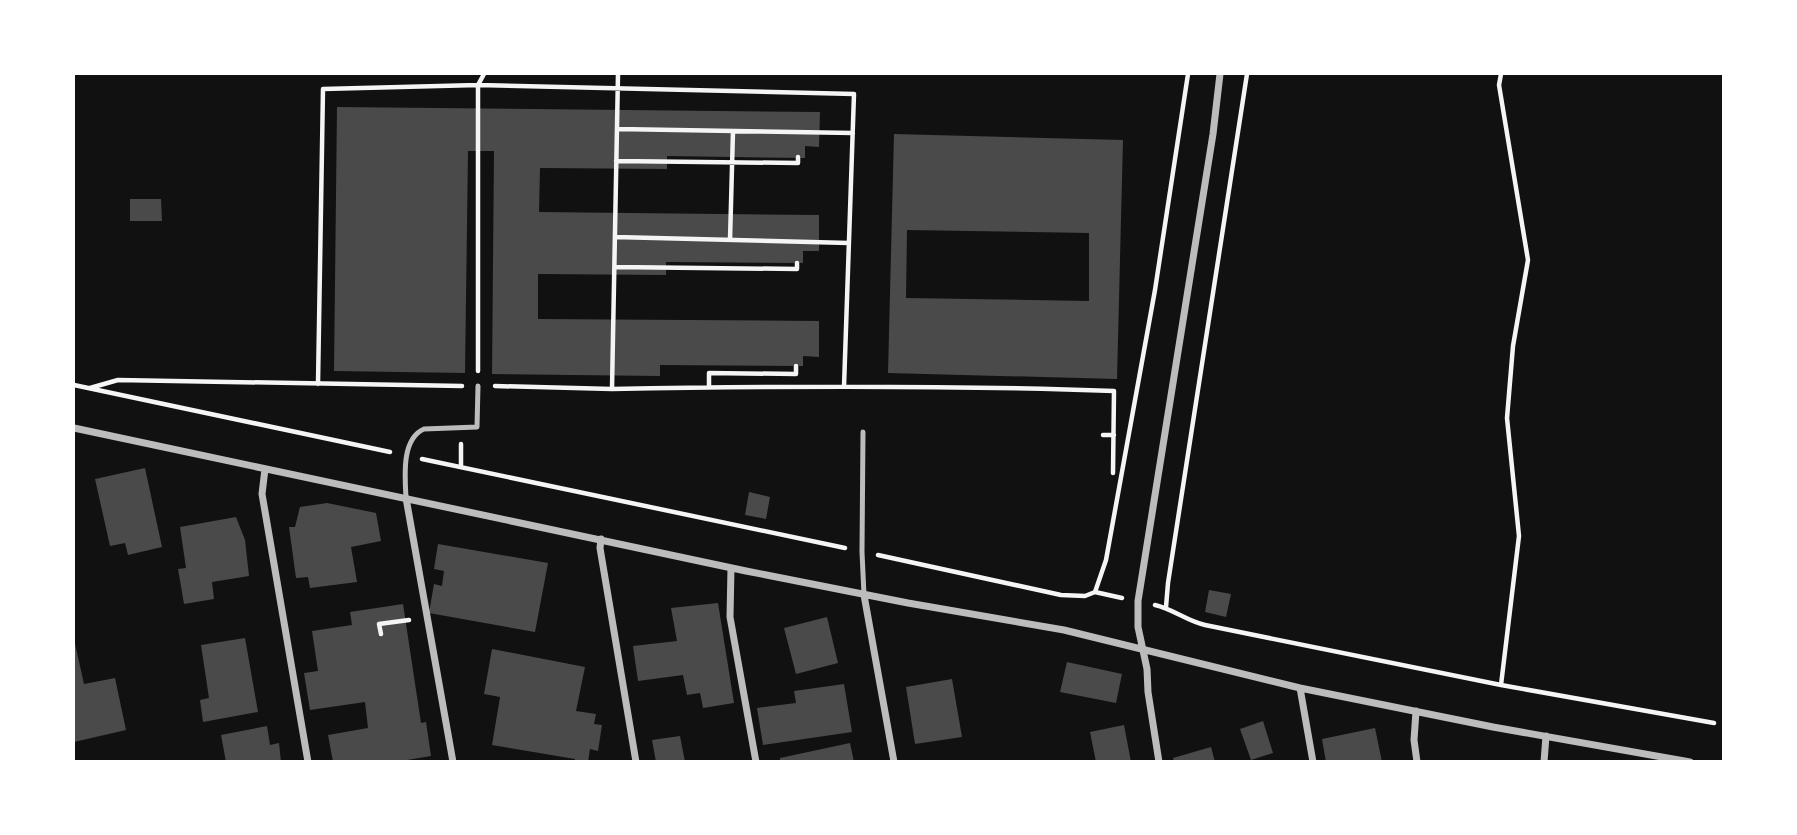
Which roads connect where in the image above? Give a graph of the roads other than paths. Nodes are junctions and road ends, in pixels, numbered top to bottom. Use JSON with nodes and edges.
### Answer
{"nodes":[{"id":1,"x":1220,"y":74,"type":"edge"},
{"id":2,"x":478,"y":386,"type":"road end"},
{"id":3,"x":74,"y":428,"type":"edge"},
{"id":4,"x":863,"y":432,"type":"dead end"},
{"id":5,"x":265,"y":469,"type":"junction"},
{"id":6,"x":406,"y":498,"type":"junction"},
{"id":7,"x":601,"y":539,"type":"junction"},
{"id":8,"x":731,"y":568,"type":"junction"},
{"id":9,"x":864,"y":595,"type":"junction"},
{"id":10,"x":1141,"y":647,"type":"junction"},
{"id":11,"x":1300,"y":688,"type":"junction"},
{"id":12,"x":1416,"y":711,"type":"junction"},
{"id":13,"x":1546,"y":736,"type":"junction"},
{"id":14,"x":308,"y":761,"type":"edge"},
{"id":15,"x":453,"y":761,"type":"edge"},
{"id":16,"x":636,"y":761,"type":"edge"},
{"id":17,"x":756,"y":761,"type":"edge"},
{"id":18,"x":894,"y":761,"type":"edge"},
{"id":19,"x":1159,"y":761,"type":"edge"},
{"id":20,"x":1313,"y":761,"type":"edge"},
{"id":21,"x":1418,"y":761,"type":"edge"},
{"id":22,"x":1545,"y":761,"type":"edge"},
{"id":23,"x":1690,"y":761,"type":"edge"}],
"edges":[{"from":1,"to":10,"type":"street"},
{"from":2,"to":6,"type":"lane"},
{"from":3,"to":5,"type":"street"},
{"from":4,"to":9,"type":"lane"},
{"from":5,"to":6,"type":"street"},
{"from":5,"to":14,"type":"street"},
{"from":6,"to":7,"type":"street"},
{"from":6,"to":15,"type":"street"},
{"from":7,"to":8,"type":"street"},
{"from":7,"to":16,"type":"street"},
{"from":8,"to":9,"type":"street"},
{"from":8,"to":17,"type":"street"},
{"from":9,"to":10,"type":"street"},
{"from":9,"to":18,"type":"street"},
{"from":10,"to":11,"type":"street"},
{"from":10,"to":19,"type":"street"},
{"from":11,"to":12,"type":"street"},
{"from":11,"to":20,"type":"street"},
{"from":12,"to":13,"type":"street"},
{"from":12,"to":21,"type":"street"},
{"from":13,"to":22,"type":"street"},
{"from":13,"to":23,"type":"street"}]}
